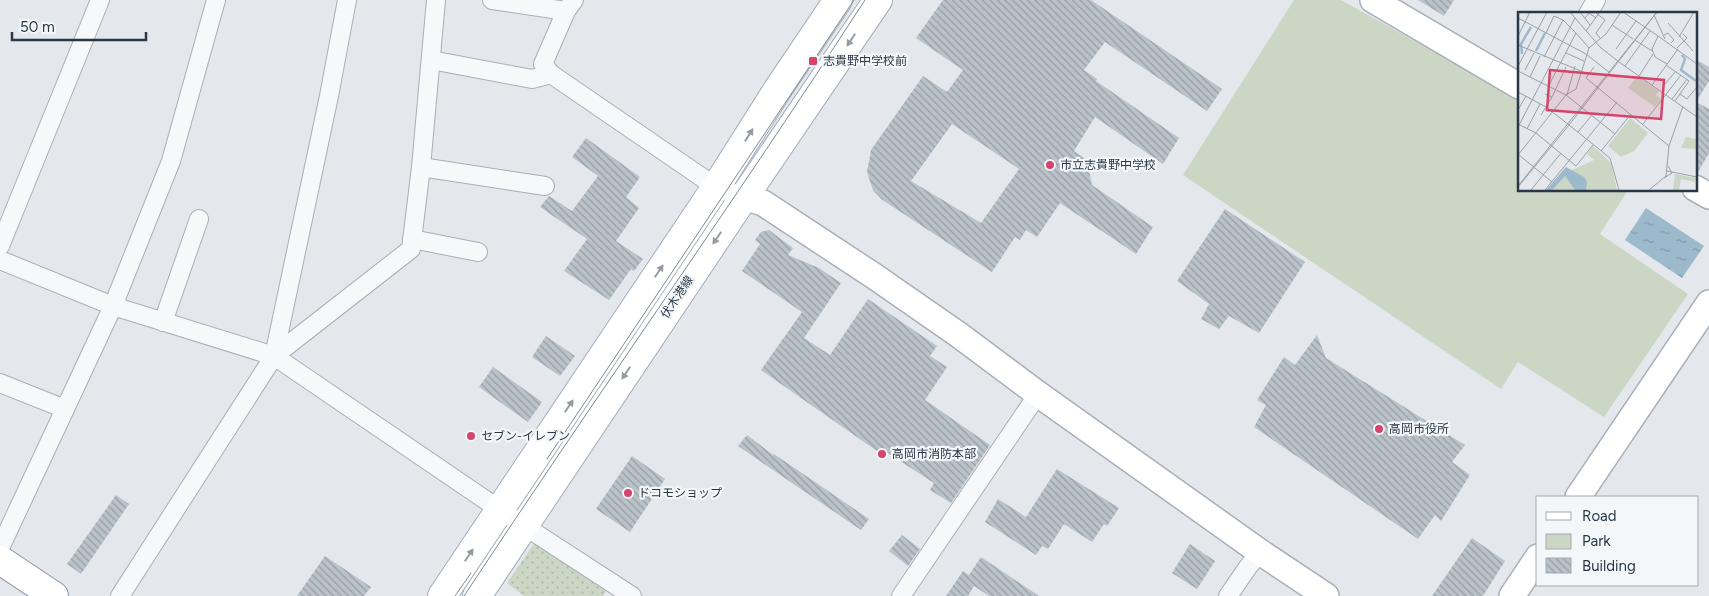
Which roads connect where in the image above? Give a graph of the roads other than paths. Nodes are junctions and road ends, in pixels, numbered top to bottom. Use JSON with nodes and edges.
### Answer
{"nodes":[{"id":1,"x":100,"y":0,"type":"edge"},
{"id":2,"x":216,"y":0,"type":"edge"},
{"id":3,"x":346,"y":0,"type":"edge"},
{"id":4,"x":436,"y":0,"type":"edge"},
{"id":5,"x":492,"y":0,"type":"edge"},
{"id":6,"x":838,"y":0,"type":"edge"},
{"id":7,"x":878,"y":0,"type":"edge"},
{"id":8,"x":1373,"y":0,"type":"edge"},
{"id":9,"x":1596,"y":0,"type":"edge"},
{"id":10,"x":570,"y":6,"type":"edge"},
{"id":11,"x":1589,"y":12,"type":"edge"},
{"id":12,"x":431,"y":60,"type":"junction"},
{"id":13,"x":551,"y":74,"type":"junction"},
{"id":14,"x":1518,"y":85,"type":"edge"},
{"id":15,"x":421,"y":167,"type":"junction"},
{"id":16,"x":545,"y":186,"type":"dead end"},
{"id":17,"x":716,"y":187,"type":"junction"},
{"id":18,"x":1696,"y":189,"type":"edge"},
{"id":19,"x":1709,"y":196,"type":"edge"},
{"id":20,"x":744,"y":197,"type":"junction"},
{"id":21,"x":199,"y":219,"type":"dead end"},
{"id":22,"x":412,"y":239,"type":"junction"},
{"id":23,"x":0,"y":246,"type":"edge"},
{"id":24,"x":478,"y":252,"type":"dead end"},
{"id":25,"x":0,"y":260,"type":"edge"},
{"id":26,"x":1709,"y":303,"type":"edge"},
{"id":27,"x":114,"y":306,"type":"junction"},
{"id":28,"x":164,"y":322,"type":"junction"},
{"id":29,"x":274,"y":356,"type":"junction"},
{"id":30,"x":0,"y":383,"type":"edge"},
{"id":31,"x":1038,"y":394,"type":"junction"},
{"id":32,"x":65,"y":409,"type":"junction"},
{"id":33,"x":1579,"y":496,"type":"edge"},
{"id":34,"x":500,"y":509,"type":"junction"},
{"id":35,"x":524,"y":524,"type":"junction"},
{"id":36,"x":0,"y":548,"type":"edge"},
{"id":37,"x":1260,"y":552,"type":"junction"},
{"id":38,"x":0,"y":560,"type":"edge"},
{"id":39,"x":1536,"y":561,"type":"edge"},
{"id":40,"x":54,"y":596,"type":"edge"},
{"id":41,"x":120,"y":596,"type":"edge"},
{"id":42,"x":442,"y":596,"type":"edge"},
{"id":43,"x":477,"y":596,"type":"edge"},
{"id":44,"x":632,"y":596,"type":"edge"},
{"id":45,"x":901,"y":596,"type":"edge"},
{"id":46,"x":1228,"y":596,"type":"edge"},
{"id":47,"x":1326,"y":596,"type":"edge"},
{"id":48,"x":1512,"y":596,"type":"edge"}],
"edges":[{"from":1,"to":23,"type":"street"},
{"from":2,"to":27,"type":"street"},
{"from":3,"to":29,"type":"street"},
{"from":4,"to":12,"type":"street"},
{"from":5,"to":10,"type":"street"},
{"from":17,"to":6,"type":"main road","one_way":true},
{"from":7,"to":20,"type":"main road","name":"伏木港線","one_way":true},
{"from":8,"to":14,"type":"street"},
{"from":9,"to":11,"type":"street"},
{"from":10,"to":13,"type":"street"},
{"from":12,"to":13,"type":"street"},
{"from":12,"to":15,"type":"street"},
{"from":13,"to":17,"type":"street"},
{"from":15,"to":16,"type":"street"},
{"from":15,"to":22,"type":"street"},
{"from":17,"to":20,"type":"street"},
{"from":34,"to":17,"type":"main road","one_way":true},
{"from":18,"to":19,"type":"street"},
{"from":20,"to":31,"type":"street"},
{"from":20,"to":35,"type":"main road","name":"伏木港線","one_way":true},
{"from":21,"to":28,"type":"street"},
{"from":22,"to":24,"type":"street"},
{"from":22,"to":29,"type":"street"},
{"from":25,"to":27,"type":"street"},
{"from":26,"to":33,"type":"street"},
{"from":27,"to":28,"type":"street"},
{"from":27,"to":32,"type":"street"},
{"from":28,"to":29,"type":"street"},
{"from":29,"to":34,"type":"street"},
{"from":29,"to":41,"type":"street"},
{"from":30,"to":32,"type":"street"},
{"from":31,"to":37,"type":"street"},
{"from":31,"to":45,"type":"street"},
{"from":32,"to":36,"type":"street"},
{"from":34,"to":35,"type":"street"},
{"from":42,"to":34,"type":"main road","one_way":true},
{"from":35,"to":43,"type":"main road","name":"伏木港線"},
{"from":35,"to":44,"type":"street"},
{"from":37,"to":46,"type":"street"},
{"from":37,"to":47,"type":"street"},
{"from":38,"to":40,"type":"main road"},
{"from":39,"to":48,"type":"street"}]}
